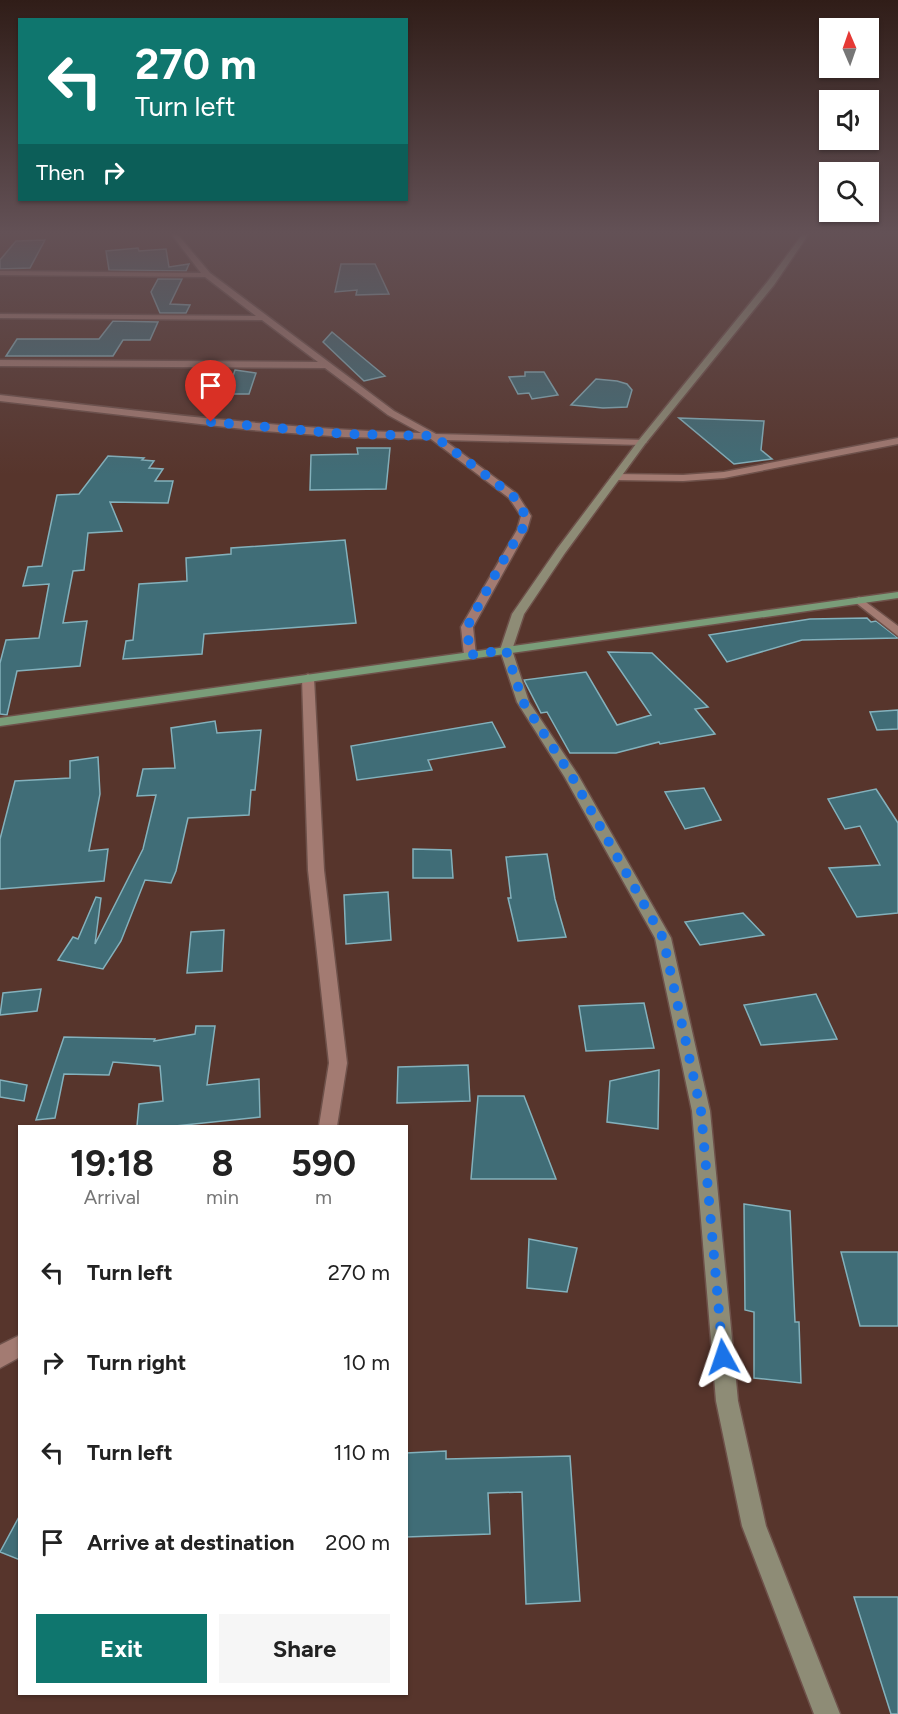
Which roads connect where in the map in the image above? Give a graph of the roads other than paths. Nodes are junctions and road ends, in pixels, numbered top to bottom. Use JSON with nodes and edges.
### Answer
{"nodes":[{"id":1,"x":259,"y":315,"type":"edge"},
{"id":2,"x":745,"y":315,"type":"edge"},
{"id":3,"x":0,"y":316,"type":"edge"},
{"id":4,"x":263,"y":318,"type":"junction"},
{"id":5,"x":0,"y":363,"type":"edge"},
{"id":6,"x":326,"y":365,"type":"junction"},
{"id":7,"x":0,"y":398,"type":"edge"},
{"id":8,"x":434,"y":436,"type":"junction"},
{"id":9,"x":898,"y":441,"type":"edge"},
{"id":10,"x":642,"y":442,"type":"junction"},
{"id":11,"x":616,"y":477,"type":"junction"},
{"id":12,"x":898,"y":595,"type":"edge"},
{"id":13,"x":859,"y":600,"type":"junction"},
{"id":14,"x":898,"y":632,"type":"edge"},
{"id":15,"x":506,"y":650,"type":"junction"},
{"id":16,"x":470,"y":655,"type":"junction"},
{"id":17,"x":308,"y":678,"type":"junction"},
{"id":18,"x":0,"y":723,"type":"edge"},
{"id":19,"x":328,"y":1125,"type":"edge"},
{"id":20,"x":18,"y":1346,"type":"edge"},
{"id":21,"x":0,"y":1357,"type":"edge"},
{"id":22,"x":827,"y":1714,"type":"edge"}],
"edges":[{"from":1,"to":4,"type":"street"},
{"from":2,"to":10,"type":"street"},
{"from":3,"to":4,"type":"street"},
{"from":4,"to":6,"type":"street"},
{"from":5,"to":6,"type":"street"},
{"from":6,"to":8,"type":"street"},
{"from":7,"to":8,"type":"street"},
{"from":8,"to":10,"type":"street"},
{"from":8,"to":16,"type":"street"},
{"from":9,"to":11,"type":"street"},
{"from":10,"to":11,"type":"street"},
{"from":11,"to":15,"type":"street"},
{"from":12,"to":13,"type":"main road"},
{"from":13,"to":14,"type":"street"},
{"from":13,"to":15,"type":"main road"},
{"from":15,"to":16,"type":"main road"},
{"from":15,"to":22,"type":"street"},
{"from":16,"to":17,"type":"main road"},
{"from":17,"to":18,"type":"main road"},
{"from":17,"to":19,"type":"street"},
{"from":20,"to":21,"type":"street"}]}
